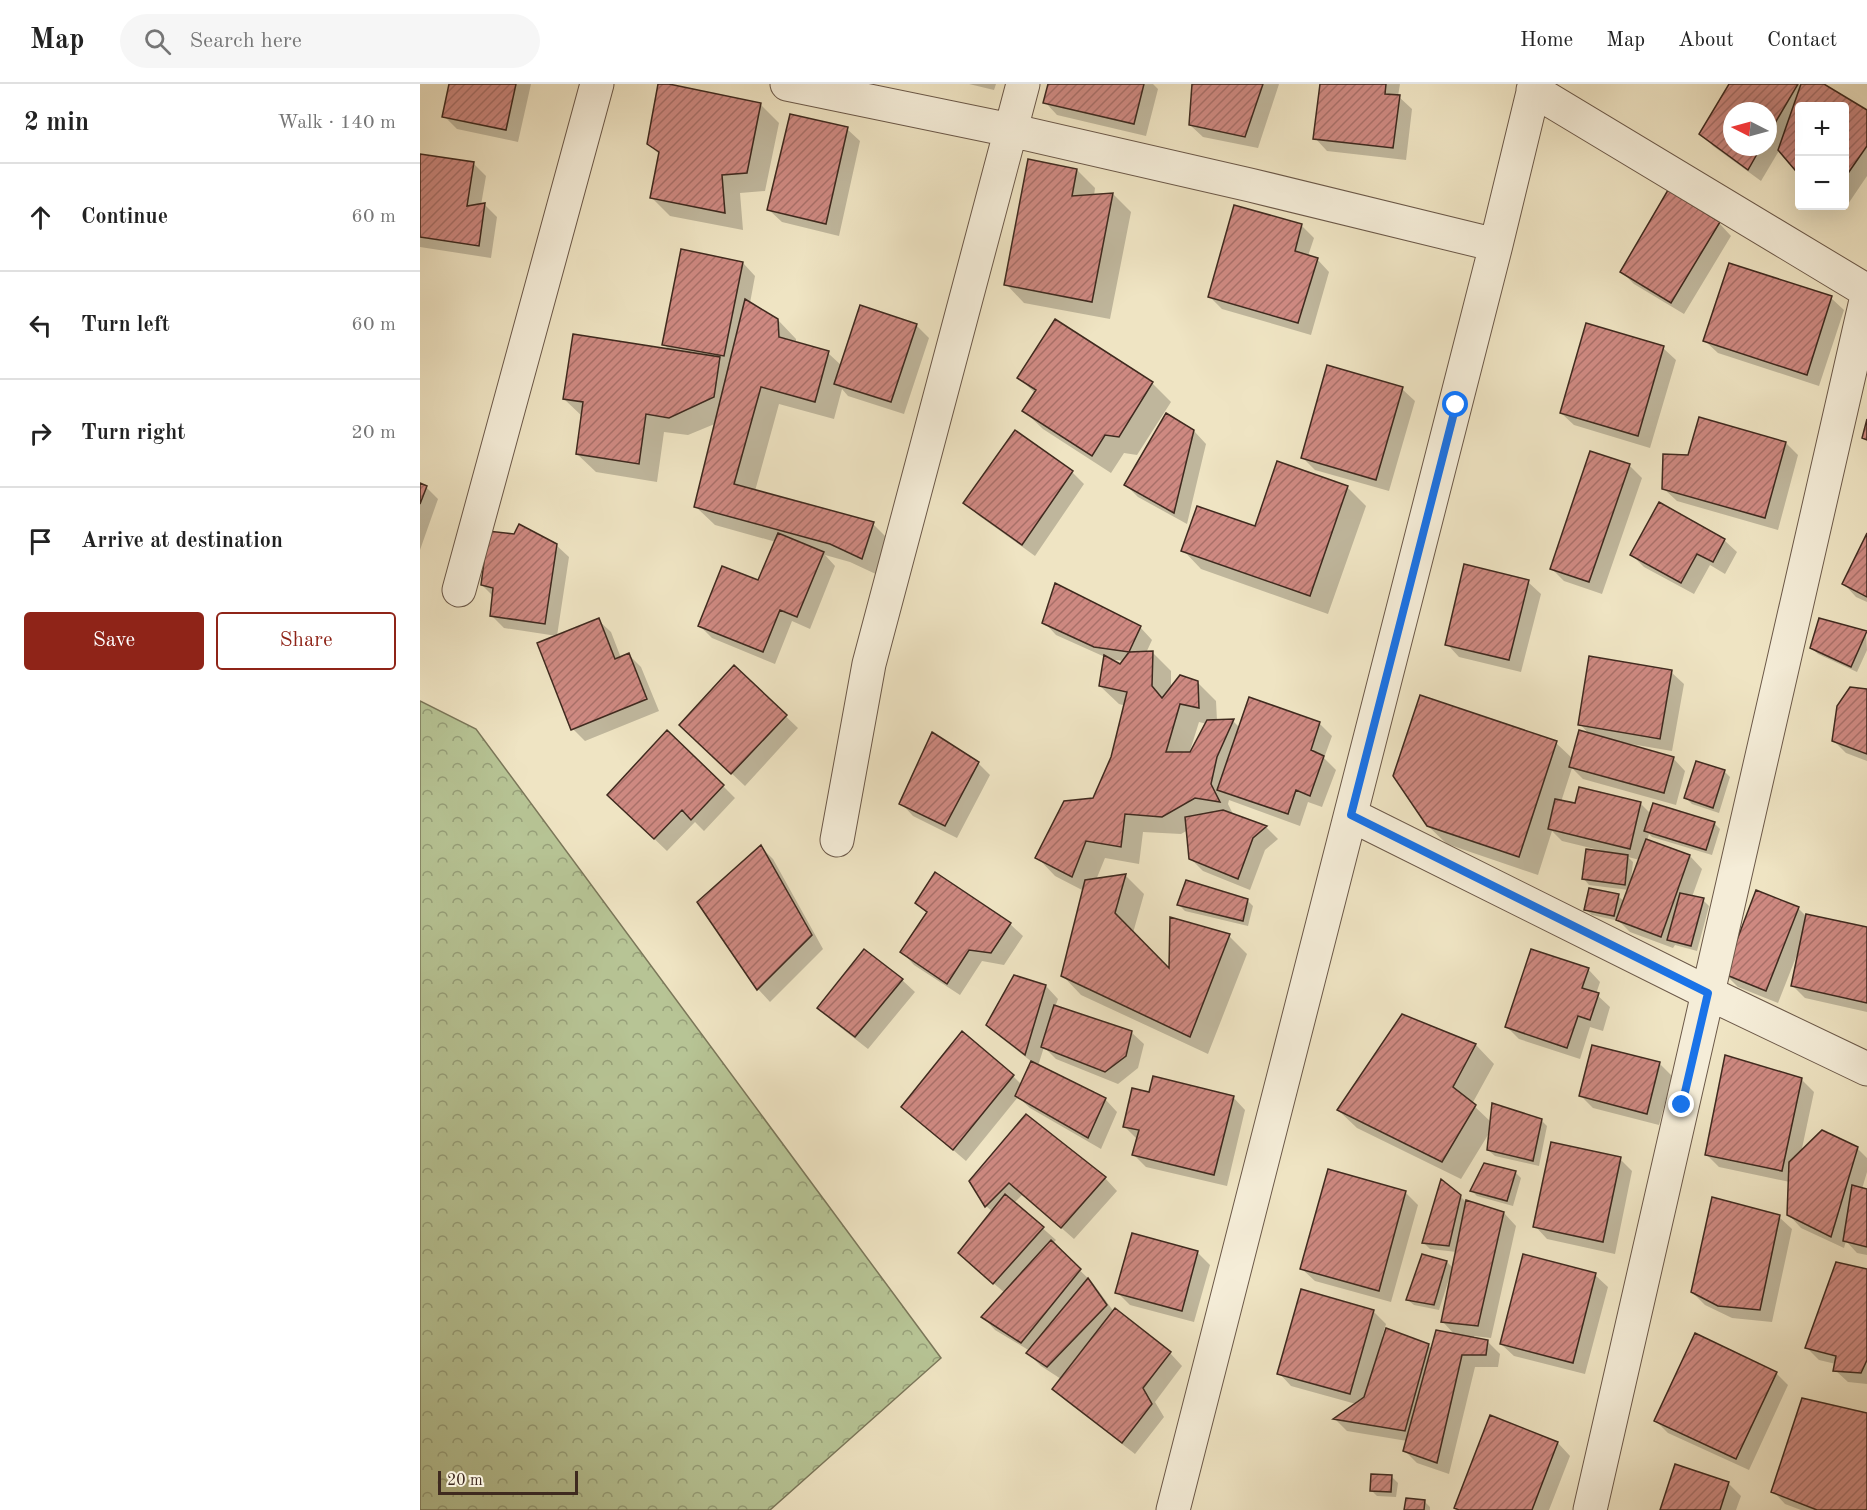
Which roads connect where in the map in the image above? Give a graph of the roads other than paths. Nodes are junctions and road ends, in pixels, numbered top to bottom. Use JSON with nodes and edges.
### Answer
{"nodes":[{"id":1,"x":597,"y":84,"type":"edge"},
{"id":2,"x":787,"y":84,"type":"edge"},
{"id":3,"x":1023,"y":84,"type":"edge"},
{"id":4,"x":1534,"y":87,"type":"edge"},
{"id":5,"x":1010,"y":130,"type":"junction"},
{"id":6,"x":1496,"y":245,"type":"junction"},
{"id":7,"x":1867,"y":291,"type":"edge"},
{"id":8,"x":1867,"y":296,"type":"edge"},
{"id":9,"x":459,"y":590,"type":"dead end"},
{"id":10,"x":1351,"y":815,"type":"junction"},
{"id":11,"x":837,"y":840,"type":"dead end"},
{"id":12,"x":1708,"y":993,"type":"junction"},
{"id":13,"x":1867,"y":1070,"type":"edge"},
{"id":14,"x":1173,"y":1510,"type":"edge"},
{"id":15,"x":1590,"y":1510,"type":"edge"}],
"edges":[{"from":1,"to":9,"type":"street"},
{"from":2,"to":5,"type":"street"},
{"from":3,"to":5,"type":"street"},
{"from":4,"to":6,"type":"street"},
{"from":4,"to":7,"type":"street"},
{"from":5,"to":6,"type":"street"},
{"from":5,"to":11,"type":"street"},
{"from":6,"to":10,"type":"street"},
{"from":8,"to":12,"type":"street"},
{"from":10,"to":12,"type":"street"},
{"from":10,"to":14,"type":"street"},
{"from":12,"to":13,"type":"street"},
{"from":12,"to":15,"type":"street"}]}
